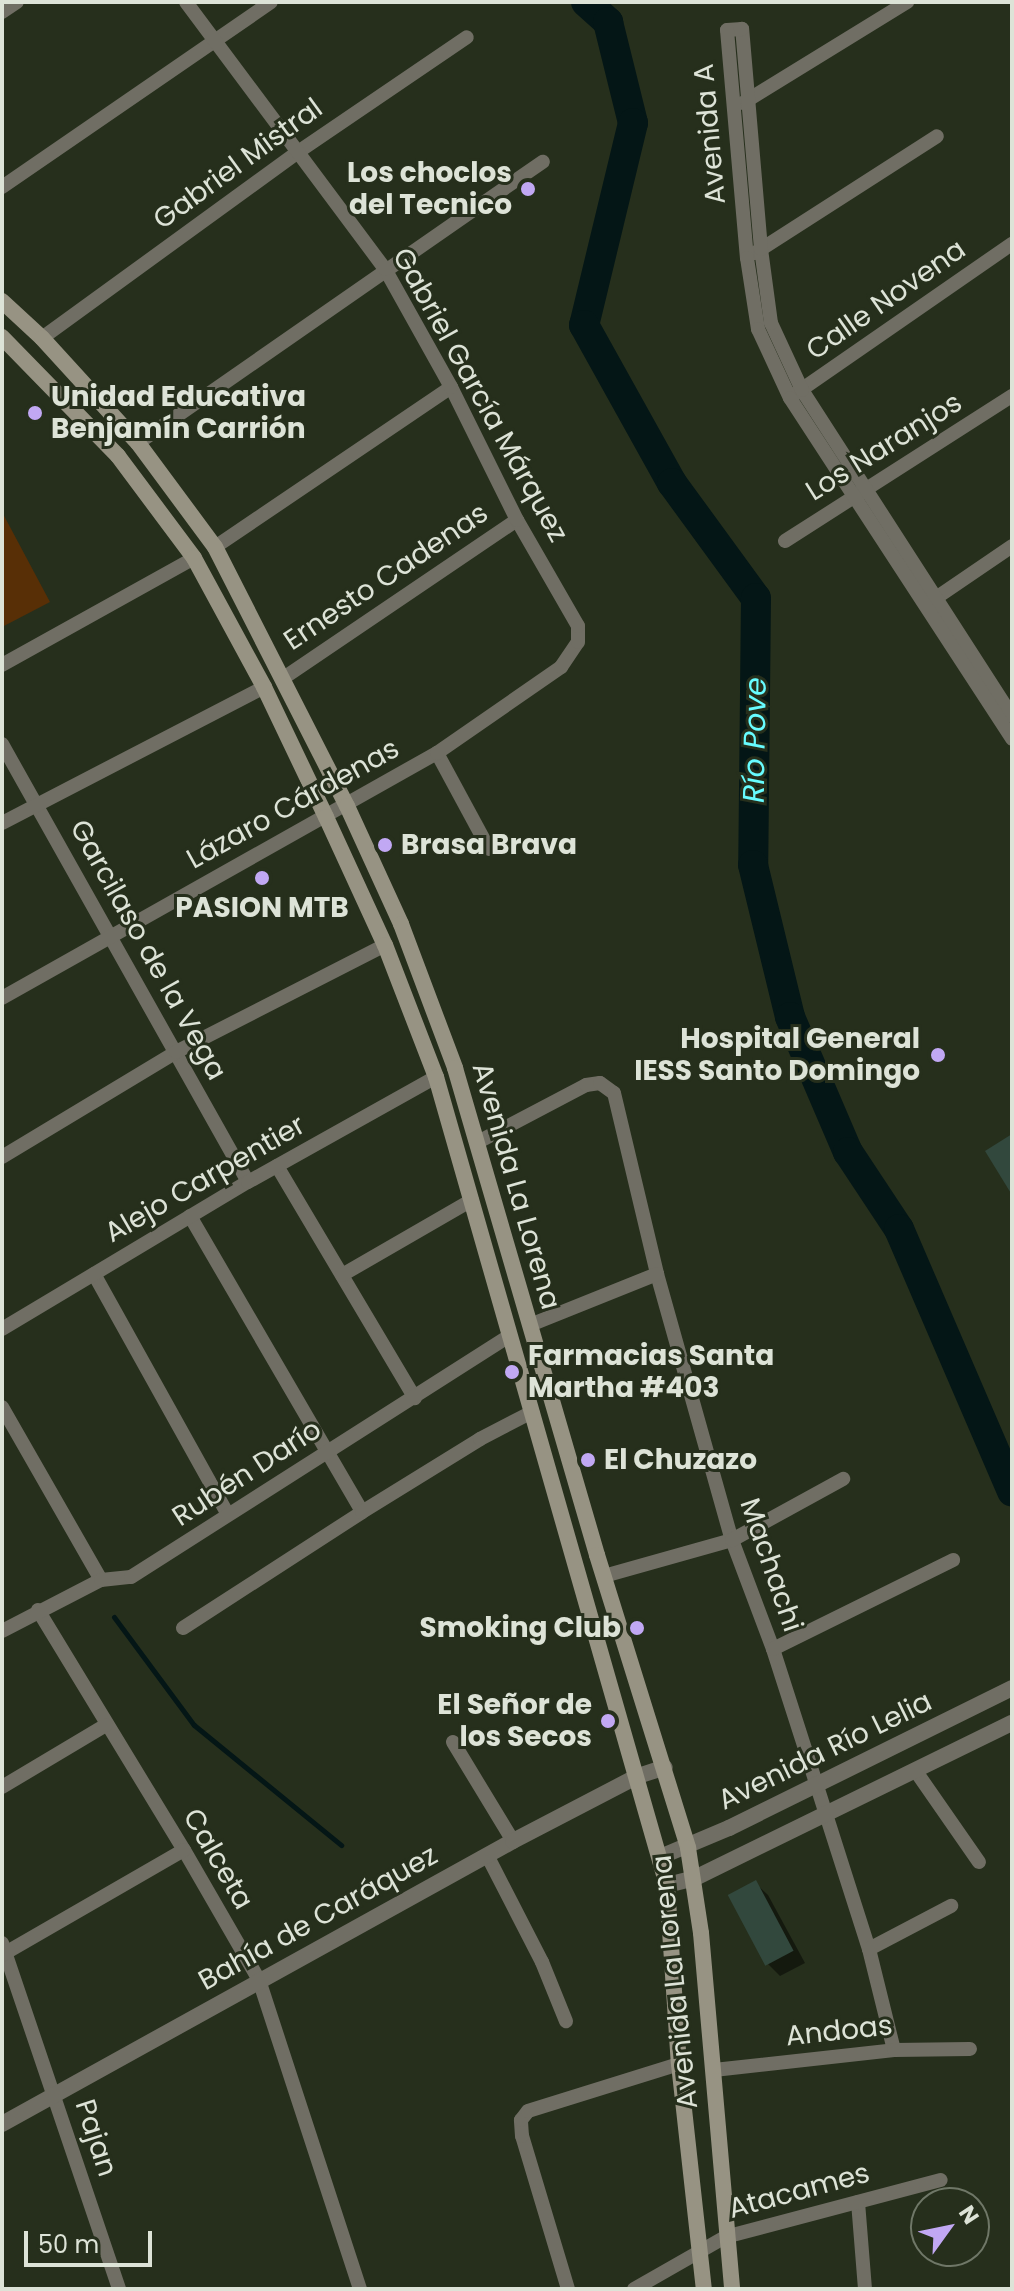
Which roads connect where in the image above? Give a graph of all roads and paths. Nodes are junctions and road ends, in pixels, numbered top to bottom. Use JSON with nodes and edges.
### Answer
{"nodes":[{"id":1,"x":17,"y":2,"type":"edge"},
{"id":2,"x":186,"y":2,"type":"edge"},
{"id":3,"x":271,"y":2,"type":"edge"},
{"id":4,"x":907,"y":2,"type":"edge"},
{"id":5,"x":2,"y":12,"type":"edge"},
{"id":6,"x":467,"y":37,"type":"dead end"},
{"id":7,"x":215,"y":40,"type":"junction"},
{"id":8,"x":742,"y":104,"type":"junction"},
{"id":9,"x":937,"y":136,"type":"dead end"},
{"id":10,"x":298,"y":152,"type":"junction"},
{"id":11,"x":543,"y":162,"type":"dead end"},
{"id":12,"x":2,"y":187,"type":"edge"},
{"id":13,"x":1012,"y":244,"type":"edge"},
{"id":14,"x":761,"y":249,"type":"junction"},
{"id":15,"x":747,"y":258,"type":"junction"},
{"id":16,"x":385,"y":269,"type":"junction"},
{"id":17,"x":2,"y":301,"type":"edge"},
{"id":18,"x":2,"y":337,"type":"edge"},
{"id":19,"x":42,"y":338,"type":"junction"},
{"id":20,"x":451,"y":387,"type":"junction"},
{"id":21,"x":796,"y":394,"type":"junction"},
{"id":22,"x":1012,"y":396,"type":"edge"},
{"id":23,"x":138,"y":443,"type":"junction"},
{"id":24,"x":860,"y":493,"type":"junction"},
{"id":25,"x":517,"y":520,"type":"junction"},
{"id":26,"x":785,"y":541,"type":"dead end"},
{"id":27,"x":1012,"y":546,"type":"edge"},
{"id":28,"x":215,"y":547,"type":"junction"},
{"id":29,"x":194,"y":558,"type":"junction"},
{"id":30,"x":930,"y":602,"type":"junction"},
{"id":31,"x":578,"y":626,"type":"joint"},
{"id":32,"x":2,"y":665,"type":"edge"},
{"id":33,"x":285,"y":677,"type":"junction"},
{"id":34,"x":264,"y":687,"type":"junction"},
{"id":35,"x":1005,"y":707,"type":"edge"},
{"id":36,"x":1012,"y":739,"type":"edge"},
{"id":37,"x":2,"y":744,"type":"edge"},
{"id":38,"x":437,"y":753,"type":"junction"},
{"id":39,"x":36,"y":803,"type":"junction"},
{"id":40,"x":347,"y":806,"type":"junction"},
{"id":41,"x":326,"y":817,"type":"junction"},
{"id":42,"x":2,"y":823,"type":"edge"},
{"id":43,"x":489,"y":849,"type":"dead end"},
{"id":44,"x":110,"y":936,"type":"junction"},
{"id":45,"x":385,"y":945,"type":"junction"},
{"id":46,"x":2,"y":998,"type":"edge"},
{"id":47,"x":176,"y":1052,"type":"junction"},
{"id":48,"x":436,"y":1077,"type":"junction"},
{"id":49,"x":478,"y":1142,"type":"junction"},
{"id":50,"x":2,"y":1157,"type":"edge"},
{"id":51,"x":277,"y":1166,"type":"junction"},
{"id":52,"x":248,"y":1182,"type":"junction"},
{"id":53,"x":472,"y":1200,"type":"junction"},
{"id":54,"x":190,"y":1216,"type":"junction"},
{"id":55,"x":94,"y":1274,"type":"junction"},
{"id":56,"x":657,"y":1274,"type":"junction"},
{"id":57,"x":342,"y":1275,"type":"junction"},
{"id":58,"x":530,"y":1325,"type":"junction"},
{"id":59,"x":2,"y":1329,"type":"edge"},
{"id":60,"x":510,"y":1336,"type":"junction"},
{"id":61,"x":415,"y":1398,"type":"junction"},
{"id":62,"x":2,"y":1407,"type":"edge"},
{"id":63,"x":532,"y":1412,"type":"junction"},
{"id":64,"x":327,"y":1451,"type":"junction"},
{"id":65,"x":843,"y":1479,"type":"dead end"},
{"id":66,"x":362,"y":1512,"type":"junction"},
{"id":67,"x":227,"y":1513,"type":"junction"},
{"id":68,"x":732,"y":1540,"type":"junction"},
{"id":69,"x":953,"y":1560,"type":"dead end"},
{"id":70,"x":604,"y":1576,"type":"junction"},
{"id":71,"x":101,"y":1580,"type":"junction"},
{"id":72,"x":38,"y":1610,"type":"junction"},
{"id":73,"x":183,"y":1628,"type":"dead end"},
{"id":74,"x":2,"y":1631,"type":"edge"},
{"id":75,"x":773,"y":1649,"type":"junction"},
{"id":76,"x":1012,"y":1688,"type":"edge"},
{"id":77,"x":1012,"y":1723,"type":"edge"},
{"id":78,"x":106,"y":1725,"type":"junction"},
{"id":79,"x":453,"y":1742,"type":"dead end"},
{"id":80,"x":665,"y":1767,"type":"junction"},
{"id":81,"x":915,"y":1770,"type":"junction"},
{"id":82,"x":638,"y":1776,"type":"junction"},
{"id":83,"x":816,"y":1783,"type":"junction"},
{"id":84,"x":2,"y":1787,"type":"edge"},
{"id":85,"x":825,"y":1816,"type":"junction"},
{"id":86,"x":513,"y":1841,"type":"junction"},
{"id":87,"x":688,"y":1848,"type":"junction"},
{"id":88,"x":184,"y":1850,"type":"junction"},
{"id":89,"x":487,"y":1855,"type":"junction"},
{"id":90,"x":660,"y":1857,"type":"junction"},
{"id":91,"x":979,"y":1862,"type":"dead end"},
{"id":92,"x":695,"y":1878,"type":"junction"},
{"id":93,"x":667,"y":1885,"type":"junction"},
{"id":94,"x":951,"y":1906,"type":"dead end"},
{"id":95,"x":869,"y":1949,"type":"junction"},
{"id":96,"x":4,"y":1950,"type":"edge"},
{"id":97,"x":259,"y":1980,"type":"junction"},
{"id":98,"x":566,"y":2021,"type":"dead end"},
{"id":99,"x":970,"y":2049,"type":"dead end"},
{"id":100,"x":894,"y":2050,"type":"junction"},
{"id":101,"x":679,"y":2064,"type":"junction"},
{"id":102,"x":714,"y":2070,"type":"junction"},
{"id":103,"x":55,"y":2095,"type":"junction"},
{"id":104,"x":2,"y":2124,"type":"edge"},
{"id":105,"x":941,"y":2180,"type":"dead end"},
{"id":106,"x":858,"y":2202,"type":"junction"},
{"id":107,"x":725,"y":2237,"type":"junction"},
{"id":108,"x":699,"y":2253,"type":"junction"},
{"id":109,"x":119,"y":2289,"type":"edge"},
{"id":110,"x":360,"y":2289,"type":"edge"},
{"id":111,"x":568,"y":2289,"type":"edge"},
{"id":112,"x":634,"y":2289,"type":"edge"},
{"id":113,"x":704,"y":2289,"type":"edge"},
{"id":114,"x":732,"y":2289,"type":"edge"},
{"id":115,"x":865,"y":2289,"type":"edge"}],
"edges":[{"from":1,"to":5,"type":"street"},
{"from":2,"to":7,"type":"street","name":"Gabriel García Márquez"},
{"from":3,"to":7,"type":"street"},
{"from":4,"to":8,"type":"street"},
{"from":6,"to":10,"type":"street","name":"Gabriel Mistral"},
{"from":7,"to":10,"type":"street","name":"Gabriel García Márquez"},
{"from":7,"to":12,"type":"street"},
{"from":8,"to":14,"type":"street","name":"Avenida A"},
{"from":8,"to":15,"type":"street","name":"Avenida A"},
{"from":9,"to":14,"type":"street"},
{"from":10,"to":16,"type":"street","name":"Gabriel García Márquez"},
{"from":10,"to":19,"type":"street","name":"Gabriel Mistral"},
{"from":11,"to":16,"type":"street"},
{"from":13,"to":21,"type":"street","name":"Calle Novena"},
{"from":14,"to":15,"type":"street"},
{"from":14,"to":21,"type":"street","name":"Avenida A"},
{"from":15,"to":21,"type":"street","name":"Avenida A"},
{"from":16,"to":20,"type":"street","name":"Gabriel García Márquez"},
{"from":16,"to":23,"type":"street"},
{"from":17,"to":19,"type":"main road","name":"Avenida La Lorena"},
{"from":18,"to":29,"type":"main road","name":"Avenida La Lorena"},
{"from":19,"to":23,"type":"main road","name":"Avenida La Lorena"},
{"from":20,"to":25,"type":"street","name":"Gabriel García Márquez"},
{"from":20,"to":28,"type":"street"},
{"from":21,"to":24,"type":"street","name":"Avenida A"},
{"from":22,"to":24,"type":"street","name":"Los Naranjos"},
{"from":23,"to":28,"type":"main road","name":"Avenida La Lorena"},
{"from":24,"to":26,"type":"street","name":"Los Naranjos"},
{"from":24,"to":30,"type":"street","name":"Avenida A"},
{"from":25,"to":31,"type":"street","name":"Gabriel García Márquez"},
{"from":25,"to":33,"type":"street","name":"Ernesto Cadenas"},
{"from":27,"to":30,"type":"street"},
{"from":28,"to":33,"type":"main road","name":"Avenida La Lorena"},
{"from":29,"to":32,"type":"street"},
{"from":29,"to":34,"type":"main road","name":"Avenida La Lorena"},
{"from":30,"to":35,"type":"street","name":"Avenida A"},
{"from":31,"to":38,"type":"street","name":"Lázaro Cárdenas"},
{"from":33,"to":40,"type":"main road","name":"Avenida La Lorena"},
{"from":34,"to":39,"type":"street"},
{"from":34,"to":41,"type":"main road","name":"Avenida La Lorena"},
{"from":35,"to":36,"type":"street","name":"Avenida A"},
{"from":37,"to":39,"type":"street","name":"Garcilaso de la Vega"},
{"from":38,"to":40,"type":"street","name":"Lázaro Cárdenas"},
{"from":38,"to":43,"type":"street"},
{"from":39,"to":42,"type":"street"},
{"from":39,"to":44,"type":"street","name":"Garcilaso de la Vega"},
{"from":40,"to":41,"type":"street","name":"Lázaro Cárdenas"},
{"from":40,"to":49,"type":"main road","name":"Avenida La Lorena"},
{"from":41,"to":44,"type":"street","name":"Lázaro Cárdenas"},
{"from":41,"to":45,"type":"main road","name":"Avenida La Lorena"},
{"from":44,"to":46,"type":"street","name":"Lázaro Cárdenas"},
{"from":44,"to":47,"type":"street","name":"Garcilaso de la Vega"},
{"from":45,"to":47,"type":"street"},
{"from":45,"to":48,"type":"main road","name":"Avenida La Lorena"},
{"from":47,"to":50,"type":"street"},
{"from":47,"to":52,"type":"street","name":"Garcilaso de la Vega"},
{"from":48,"to":51,"type":"street","name":"Alejo Carpentier"},
{"from":48,"to":53,"type":"main road","name":"Avenida La Lorena"},
{"from":49,"to":56,"type":"street","name":"Machachi"},
{"from":49,"to":58,"type":"main road","name":"Avenida La Lorena"},
{"from":51,"to":52,"type":"street","name":"Alejo Carpentier"},
{"from":51,"to":57,"type":"street"},
{"from":52,"to":54,"type":"street","name":"Alejo Carpentier"},
{"from":53,"to":57,"type":"street"},
{"from":53,"to":60,"type":"main road","name":"Avenida La Lorena"},
{"from":54,"to":55,"type":"street","name":"Alejo Carpentier"},
{"from":54,"to":64,"type":"street"},
{"from":55,"to":59,"type":"street","name":"Alejo Carpentier"},
{"from":55,"to":67,"type":"street"},
{"from":56,"to":58,"type":"street"},
{"from":56,"to":68,"type":"street","name":"Machachi"},
{"from":57,"to":61,"type":"street"},
{"from":58,"to":70,"type":"main road","name":"Avenida La Lorena"},
{"from":60,"to":61,"type":"street","name":"Rubén Darío"},
{"from":60,"to":63,"type":"main road","name":"Avenida La Lorena"},
{"from":61,"to":64,"type":"street","name":"Rubén Darío"},
{"from":62,"to":71,"type":"street"},
{"from":63,"to":66,"type":"street"},
{"from":63,"to":82,"type":"main road","name":"Avenida La Lorena"},
{"from":64,"to":66,"type":"street"},
{"from":64,"to":67,"type":"street","name":"Rubén Darío"},
{"from":65,"to":68,"type":"street"},
{"from":66,"to":73,"type":"street"},
{"from":67,"to":71,"type":"street","name":"Rubén Darío"},
{"from":68,"to":70,"type":"street"},
{"from":68,"to":75,"type":"street","name":"Machachi"},
{"from":69,"to":75,"type":"street"},
{"from":70,"to":80,"type":"main road","name":"Avenida La Lorena"},
{"from":71,"to":72,"type":"street","name":"Rubén Darío"},
{"from":72,"to":74,"type":"street","name":"Rubén Darío"},
{"from":72,"to":78,"type":"street","name":"Calceta"},
{"from":75,"to":83,"type":"street","name":"Machachi"},
{"from":76,"to":83,"type":"street","name":"Avenida Río Lelia"},
{"from":77,"to":81,"type":"street","name":"Avenida Río Lelia"},
{"from":78,"to":84,"type":"street"},
{"from":78,"to":88,"type":"street","name":"Calceta"},
{"from":79,"to":86,"type":"street"},
{"from":80,"to":82,"type":"street","name":"Bahía de Caráquez"},
{"from":80,"to":87,"type":"main road","name":"Avenida La Lorena"},
{"from":81,"to":85,"type":"street","name":"Avenida Río Lelia"},
{"from":81,"to":91,"type":"street"},
{"from":82,"to":86,"type":"street","name":"Bahía de Caráquez"},
{"from":82,"to":90,"type":"main road","name":"Avenida La Lorena"},
{"from":83,"to":85,"type":"street","name":"Machachi"},
{"from":83,"to":87,"type":"street","name":"Avenida Río Lelia"},
{"from":85,"to":92,"type":"street","name":"Avenida Río Lelia"},
{"from":85,"to":95,"type":"street","name":"Machachi"},
{"from":86,"to":89,"type":"street","name":"Bahía de Caráquez"},
{"from":87,"to":90,"type":"street","name":"Avenida Río Lelia"},
{"from":87,"to":92,"type":"main road","name":"Avenida La Lorena"},
{"from":88,"to":96,"type":"street"},
{"from":88,"to":97,"type":"street","name":"Calceta"},
{"from":89,"to":97,"type":"street","name":"Bahía de Caráquez"},
{"from":89,"to":98,"type":"street"},
{"from":90,"to":93,"type":"main road","name":"Avenida La Lorena"},
{"from":92,"to":93,"type":"street","name":"Avenida Río Lelia"},
{"from":92,"to":102,"type":"main road","name":"Avenida La Lorena"},
{"from":93,"to":101,"type":"main road","name":"Avenida La Lorena"},
{"from":94,"to":95,"type":"street"},
{"from":95,"to":100,"type":"street","name":"Machachi"},
{"from":96,"to":103,"type":"street","name":"Pajan"},
{"from":97,"to":103,"type":"street","name":"Bahía de Caráquez"},
{"from":97,"to":110,"type":"street","name":"Calceta"},
{"from":99,"to":100,"type":"street","name":"Andoas"},
{"from":100,"to":102,"type":"street","name":"Andoas"},
{"from":101,"to":108,"type":"main road","name":"Avenida La Lorena"},
{"from":101,"to":111,"type":"street"},
{"from":102,"to":107,"type":"main road","name":"Avenida La Lorena"},
{"from":103,"to":104,"type":"street","name":"Bahía de Caráquez"},
{"from":103,"to":109,"type":"street","name":"Pajan"},
{"from":105,"to":106,"type":"street","name":"Atacames"},
{"from":106,"to":107,"type":"street","name":"Atacames"},
{"from":106,"to":115,"type":"street"},
{"from":107,"to":108,"type":"street","name":"Atacames"},
{"from":107,"to":114,"type":"main road","name":"Avenida La Lorena"},
{"from":108,"to":112,"type":"street","name":"Atacames"},
{"from":108,"to":113,"type":"main road","name":"Avenida La Lorena"}]}
